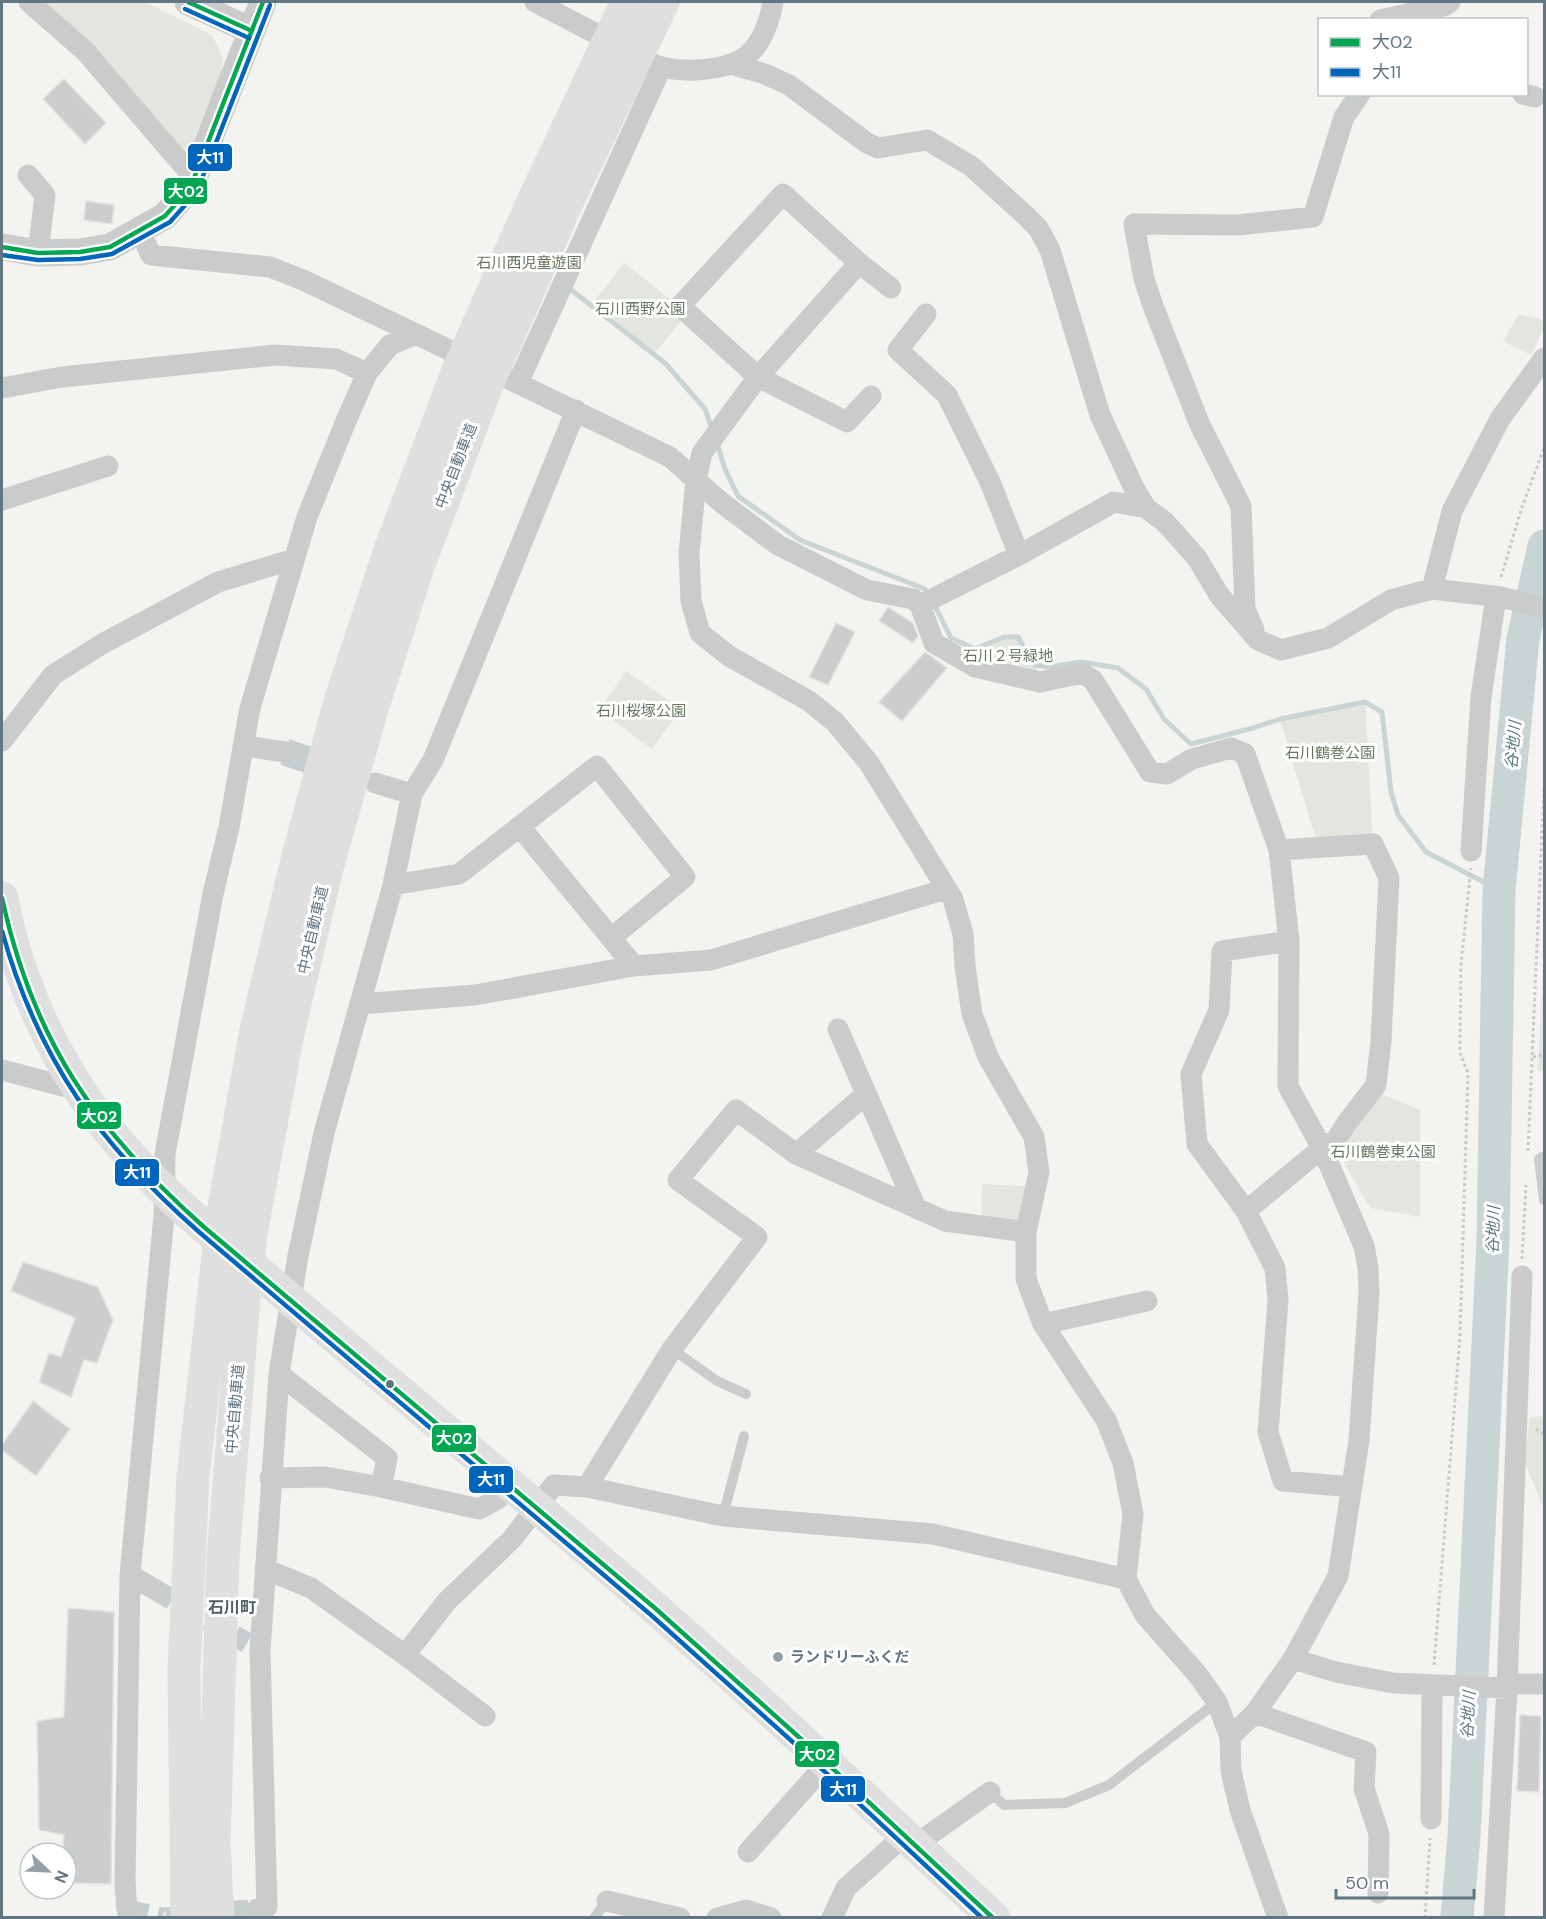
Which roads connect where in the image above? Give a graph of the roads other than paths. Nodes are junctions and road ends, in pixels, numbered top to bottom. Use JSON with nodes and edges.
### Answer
{"nodes":[{"id":1,"x":28,"y":2,"type":"edge"},
{"id":2,"x":188,"y":2,"type":"edge"},
{"id":3,"x":263,"y":2,"type":"edge"},
{"id":4,"x":535,"y":2,"type":"edge"},
{"id":5,"x":663,"y":2,"type":"edge"},
{"id":6,"x":773,"y":2,"type":"edge"},
{"id":7,"x":1450,"y":2,"type":"edge"},
{"id":8,"x":621,"y":12,"type":"edge"},
{"id":9,"x":1389,"y":18,"type":"edge"},
{"id":10,"x":252,"y":31,"type":"junction"},
{"id":11,"x":730,"y":64,"type":"junction"},
{"id":12,"x":661,"y":68,"type":"junction"},
{"id":13,"x":1359,"y":96,"type":"edge"},
{"id":14,"x":28,"y":175,"type":"dead end"},
{"id":15,"x":194,"y":177,"type":"junction"},
{"id":16,"x":140,"y":231,"type":"junction"},
{"id":17,"x":2,"y":247,"type":"edge"},
{"id":18,"x":38,"y":253,"type":"junction"},
{"id":19,"x":859,"y":263,"type":"junction"},
{"id":20,"x":891,"y":288,"type":"dead end"},
{"id":21,"x":926,"y":314,"type":"dead end"},
{"id":22,"x":416,"y":334,"type":"junction"},
{"id":23,"x":1545,"y":358,"type":"edge"},
{"id":24,"x":367,"y":373,"type":"junction"},
{"id":25,"x":758,"y":377,"type":"junction"},
{"id":26,"x":502,"y":384,"type":"junction"},
{"id":27,"x":2,"y":388,"type":"edge"},
{"id":28,"x":871,"y":396,"type":"dead end"},
{"id":29,"x":576,"y":410,"type":"junction"},
{"id":30,"x":108,"y":466,"type":"dead end"},
{"id":31,"x":696,"y":480,"type":"junction"},
{"id":32,"x":2,"y":500,"type":"edge"},
{"id":33,"x":1146,"y":508,"type":"junction"},
{"id":34,"x":1019,"y":555,"type":"junction"},
{"id":35,"x":294,"y":559,"type":"junction"},
{"id":36,"x":1431,"y":589,"type":"junction"},
{"id":37,"x":1499,"y":597,"type":"junction"},
{"id":38,"x":930,"y":600,"type":"junction"},
{"id":39,"x":1545,"y":608,"type":"edge"},
{"id":40,"x":1258,"y":640,"type":"junction"},
{"id":41,"x":2,"y":741,"type":"edge"},
{"id":42,"x":244,"y":746,"type":"junction"},
{"id":43,"x":285,"y":752,"type":"tunnel mouth"},
{"id":44,"x":375,"y":783,"type":"dead end"},
{"id":45,"x":412,"y":794,"type":"junction"},
{"id":46,"x":520,"y":827,"type":"junction"},
{"id":47,"x":1279,"y":850,"type":"junction"},
{"id":48,"x":1471,"y":856,"type":"road end"},
{"id":49,"x":393,"y":885,"type":"junction"},
{"id":50,"x":946,"y":889,"type":"junction"},
{"id":51,"x":2,"y":898,"type":"edge"},
{"id":52,"x":612,"y":938,"type":"junction"},
{"id":53,"x":1289,"y":941,"type":"junction"},
{"id":54,"x":634,"y":966,"type":"junction"},
{"id":55,"x":360,"y":1004,"type":"junction"},
{"id":56,"x":838,"y":1029,"type":"dead end"},
{"id":57,"x":2,"y":1070,"type":"edge"},
{"id":58,"x":78,"y":1090,"type":"junction"},
{"id":59,"x":866,"y":1095,"type":"junction"},
{"id":60,"x":1322,"y":1148,"type":"junction"},
{"id":61,"x":796,"y":1154,"type":"junction"},
{"id":62,"x":1545,"y":1156,"type":"edge"},
{"id":63,"x":165,"y":1193,"type":"junction"},
{"id":64,"x":1545,"y":1200,"type":"edge"},
{"id":65,"x":916,"y":1208,"type":"junction"},
{"id":66,"x":1246,"y":1211,"type":"junction"},
{"id":67,"x":1026,"y":1232,"type":"junction"},
{"id":68,"x":1522,"y":1276,"type":"road end"},
{"id":69,"x":291,"y":1299,"type":"junction"},
{"id":70,"x":1147,"y":1301,"type":"dead end"},
{"id":71,"x":1043,"y":1324,"type":"junction"},
{"id":72,"x":672,"y":1349,"type":"junction"},
{"id":73,"x":279,"y":1374,"type":"junction"},
{"id":74,"x":746,"y":1394,"type":"dead end"},
{"id":75,"x":744,"y":1436,"type":"dead end"},
{"id":76,"x":270,"y":1478,"type":"junction"},
{"id":77,"x":587,"y":1486,"type":"junction"},
{"id":78,"x":381,"y":1487,"type":"junction"},
{"id":79,"x":1352,"y":1487,"type":"junction"},
{"id":80,"x":524,"y":1497,"type":"junction"},
{"id":81,"x":723,"y":1516,"type":"junction"},
{"id":82,"x":265,"y":1569,"type":"junction"},
{"id":83,"x":130,"y":1575,"type":"junction"},
{"id":84,"x":1126,"y":1579,"type":"junction"},
{"id":85,"x":154,"y":1589,"type":"tunnel mouth"},
{"id":86,"x":405,"y":1655,"type":"junction"},
{"id":87,"x":1293,"y":1659,"type":"junction"},
{"id":88,"x":1435,"y":1684,"type":"junction"},
{"id":89,"x":1545,"y":1684,"type":"edge"},
{"id":90,"x":1505,"y":1686,"type":"junction"},
{"id":91,"x":1217,"y":1702,"type":"junction"},
{"id":92,"x":1255,"y":1713,"type":"junction"},
{"id":93,"x":485,"y":1716,"type":"dead end"},
{"id":94,"x":1230,"y":1737,"type":"junction"},
{"id":95,"x":827,"y":1762,"type":"junction"},
{"id":96,"x":990,"y":1792,"type":"joint"},
{"id":97,"x":1431,"y":1819,"type":"road end"},
{"id":98,"x":910,"y":1840,"type":"junction"},
{"id":99,"x":748,"y":1852,"type":"dead end"},
{"id":100,"x":1378,"y":1893,"type":"dead end"},
{"id":101,"x":257,"y":1909,"type":"dead end"},
{"id":102,"x":600,"y":1909,"type":"edge"},
{"id":103,"x":127,"y":1910,"type":"dead end"},
{"id":104,"x":187,"y":1917,"type":"edge"},
{"id":105,"x":218,"y":1917,"type":"edge"},
{"id":106,"x":680,"y":1917,"type":"edge"},
{"id":107,"x":717,"y":1917,"type":"edge"},
{"id":108,"x":771,"y":1917,"type":"edge"},
{"id":109,"x":832,"y":1917,"type":"edge"},
{"id":110,"x":994,"y":1917,"type":"edge"},
{"id":111,"x":1278,"y":1917,"type":"edge"},
{"id":112,"x":1494,"y":1917,"type":"edge"}],
"edges":[{"from":1,"to":15,"type":"street"},
{"from":2,"to":10,"type":"street"},
{"from":3,"to":10,"type":"street"},
{"from":4,"to":12,"type":"street"},
{"from":5,"to":26,"type":"main road","name":"中央自動車道"},
{"from":6,"to":11,"type":"street"},
{"from":7,"to":9,"type":"street"},
{"from":8,"to":104,"type":"main road","name":"中央自動車道"},
{"from":10,"to":15,"type":"street"},
{"from":11,"to":12,"type":"street"},
{"from":11,"to":33,"type":"street"},
{"from":12,"to":26,"type":"street"},
{"from":13,"to":40,"type":"street"},
{"from":14,"to":18,"type":"street"},
{"from":15,"to":16,"type":"street"},
{"from":16,"to":18,"type":"street"},
{"from":16,"to":22,"type":"street"},
{"from":17,"to":18,"type":"street"},
{"from":19,"to":20,"type":"street"},
{"from":19,"to":25,"type":"street"},
{"from":19,"to":25,"type":"street"},
{"from":21,"to":34,"type":"street"},
{"from":22,"to":24,"type":"street"},
{"from":22,"to":26,"type":"street"},
{"from":23,"to":36,"type":"street"},
{"from":24,"to":27,"type":"street"},
{"from":24,"to":35,"type":"street"},
{"from":25,"to":28,"type":"street"},
{"from":25,"to":31,"type":"street"},
{"from":26,"to":29,"type":"street"},
{"from":26,"to":105,"type":"main road","name":"中央自動車道"},
{"from":29,"to":31,"type":"street"},
{"from":29,"to":45,"type":"street"},
{"from":30,"to":32,"type":"street"},
{"from":31,"to":38,"type":"street"},
{"from":31,"to":50,"type":"street"},
{"from":33,"to":34,"type":"street"},
{"from":33,"to":40,"type":"street"},
{"from":34,"to":38,"type":"street"},
{"from":35,"to":41,"type":"street"},
{"from":35,"to":42,"type":"street"},
{"from":36,"to":37,"type":"street"},
{"from":36,"to":40,"type":"street"},
{"from":37,"to":39,"type":"street"},
{"from":37,"to":48,"type":"street"},
{"from":38,"to":47,"type":"street"},
{"from":42,"to":43,"type":"street"},
{"from":42,"to":63,"type":"street"},
{"from":44,"to":45,"type":"street"},
{"from":45,"to":49,"type":"street"},
{"from":46,"to":49,"type":"street"},
{"from":46,"to":52,"type":"street"},
{"from":46,"to":52,"type":"street"},
{"from":47,"to":53,"type":"street"},
{"from":47,"to":60,"type":"street"},
{"from":49,"to":55,"type":"street"},
{"from":50,"to":54,"type":"street"},
{"from":50,"to":67,"type":"street"},
{"from":51,"to":58,"type":"main road"},
{"from":52,"to":54,"type":"street"},
{"from":53,"to":60,"type":"street"},
{"from":53,"to":66,"type":"street"},
{"from":54,"to":55,"type":"street"},
{"from":55,"to":69,"type":"street"},
{"from":56,"to":59,"type":"street"},
{"from":57,"to":58,"type":"street"},
{"from":58,"to":63,"type":"main road"},
{"from":59,"to":61,"type":"street"},
{"from":59,"to":65,"type":"street"},
{"from":60,"to":66,"type":"street"},
{"from":60,"to":79,"type":"street"},
{"from":61,"to":65,"type":"street"},
{"from":61,"to":72,"type":"street"},
{"from":62,"to":64,"type":"lane"},
{"from":63,"to":69,"type":"main road"},
{"from":63,"to":83,"type":"street"},
{"from":65,"to":67,"type":"street"},
{"from":66,"to":79,"type":"street"},
{"from":67,"to":71,"type":"street"},
{"from":68,"to":90,"type":"street"},
{"from":69,"to":73,"type":"street"},
{"from":69,"to":80,"type":"main road"},
{"from":70,"to":71,"type":"street"},
{"from":71,"to":84,"type":"street"},
{"from":72,"to":74,"type":"lane"},
{"from":72,"to":77,"type":"street"},
{"from":73,"to":76,"type":"street"},
{"from":73,"to":78,"type":"street"},
{"from":75,"to":81,"type":"lane"},
{"from":76,"to":78,"type":"street"},
{"from":76,"to":82,"type":"street"},
{"from":77,"to":80,"type":"street"},
{"from":77,"to":81,"type":"street"},
{"from":78,"to":80,"type":"street"},
{"from":79,"to":87,"type":"street"},
{"from":80,"to":86,"type":"street"},
{"from":80,"to":95,"type":"main road"},
{"from":81,"to":84,"type":"street"},
{"from":82,"to":86,"type":"street"},
{"from":82,"to":101,"type":"street"},
{"from":83,"to":85,"type":"street"},
{"from":83,"to":103,"type":"street"},
{"from":84,"to":91,"type":"street"},
{"from":86,"to":93,"type":"street"},
{"from":87,"to":88,"type":"street"},
{"from":87,"to":92,"type":"street"},
{"from":88,"to":90,"type":"street"},
{"from":88,"to":97,"type":"street"},
{"from":89,"to":90,"type":"street"},
{"from":90,"to":112,"type":"street"},
{"from":91,"to":94,"type":"street"},
{"from":91,"to":96,"type":"lane"},
{"from":92,"to":94,"type":"street"},
{"from":92,"to":100,"type":"street"},
{"from":94,"to":111,"type":"street"},
{"from":95,"to":98,"type":"main road"},
{"from":95,"to":99,"type":"street"},
{"from":96,"to":98,"type":"street"},
{"from":98,"to":109,"type":"street"},
{"from":98,"to":110,"type":"main road"},
{"from":102,"to":106,"type":"street"},
{"from":107,"to":108,"type":"street"}]}
